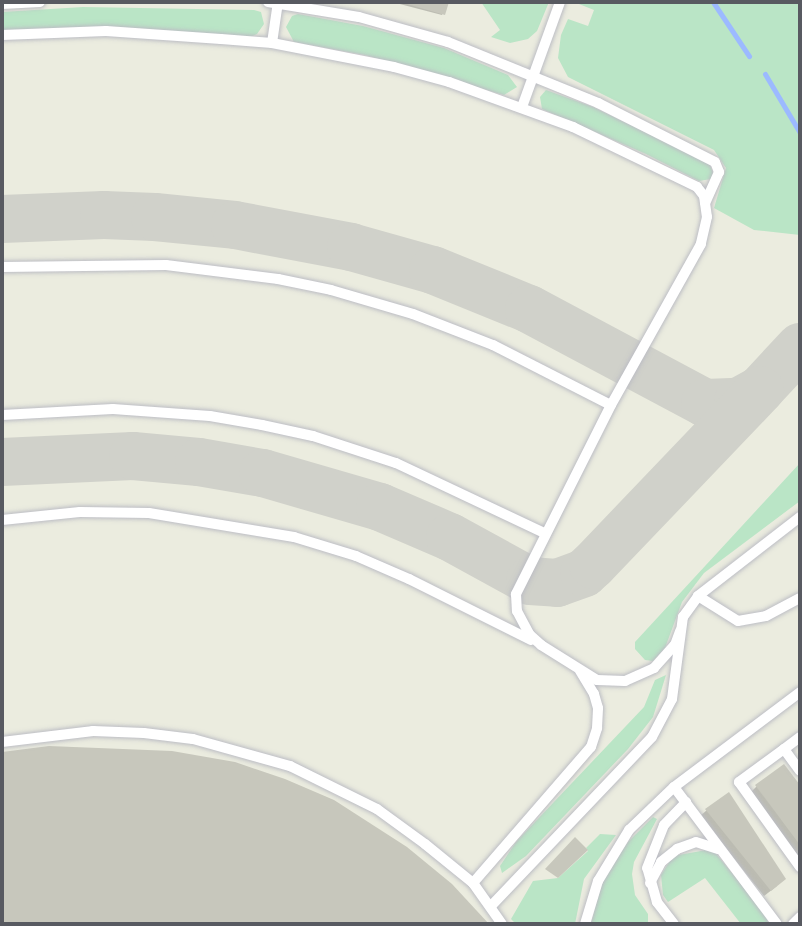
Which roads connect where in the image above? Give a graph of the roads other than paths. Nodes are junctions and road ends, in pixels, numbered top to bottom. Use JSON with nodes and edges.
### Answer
{"nodes":[{"id":1,"x":40,"y":2,"type":"edge"},
{"id":2,"x":268,"y":2,"type":"edge"},
{"id":3,"x":278,"y":2,"type":"edge"},
{"id":4,"x":560,"y":2,"type":"edge"},
{"id":5,"x":2,"y":4,"type":"edge"},
{"id":6,"x":2,"y":35,"type":"edge"},
{"id":7,"x":272,"y":43,"type":"junction"},
{"id":8,"x":533,"y":76,"type":"junction"},
{"id":9,"x":522,"y":107,"type":"junction"},
{"id":10,"x":715,"y":181,"type":"junction"},
{"id":11,"x":697,"y":187,"type":"junction"},
{"id":12,"x":705,"y":205,"type":"junction"},
{"id":13,"x":2,"y":267,"type":"edge"},
{"id":14,"x":611,"y":405,"type":"junction"},
{"id":15,"x":2,"y":415,"type":"edge"},
{"id":16,"x":800,"y":517,"type":"edge"},
{"id":17,"x":2,"y":520,"type":"edge"},
{"id":18,"x":544,"y":533,"type":"junction"},
{"id":19,"x":698,"y":596,"type":"junction"},
{"id":20,"x":800,"y":598,"type":"edge"},
{"id":21,"x":680,"y":631,"type":"junction"},
{"id":22,"x":541,"y":645,"type":"junction"},
{"id":23,"x":579,"y":669,"type":"junction"},
{"id":24,"x":800,"y":692,"type":"edge"},
{"id":25,"x":800,"y":737,"type":"edge"},
{"id":26,"x":2,"y":742,"type":"edge"},
{"id":27,"x":784,"y":749,"type":"junction"},
{"id":28,"x":800,"y":771,"type":"edge"},
{"id":29,"x":674,"y":787,"type":"junction"},
{"id":30,"x":686,"y":802,"type":"junction"},
{"id":31,"x":723,"y":852,"type":"junction"},
{"id":32,"x":800,"y":867,"type":"edge"},
{"id":33,"x":473,"y":883,"type":"junction"},
{"id":34,"x":650,"y":885,"type":"junction"},
{"id":35,"x":492,"y":905,"type":"junction"},
{"id":36,"x":800,"y":917,"type":"edge"},
{"id":37,"x":502,"y":924,"type":"edge"},
{"id":38,"x":585,"y":924,"type":"edge"},
{"id":39,"x":674,"y":924,"type":"edge"},
{"id":40,"x":777,"y":924,"type":"edge"},
{"id":41,"x":793,"y":924,"type":"edge"}],
"edges":[{"from":1,"to":5,"type":"lane"},
{"from":2,"to":3,"type":"lane"},
{"from":3,"to":7,"type":"lane"},
{"from":3,"to":8,"type":"lane"},
{"from":4,"to":8,"type":"lane"},
{"from":6,"to":7,"type":"lane"},
{"from":7,"to":9,"type":"lane"},
{"from":8,"to":9,"type":"lane"},
{"from":8,"to":10,"type":"lane"},
{"from":9,"to":11,"type":"lane"},
{"from":10,"to":11,"type":"lane"},
{"from":10,"to":12,"type":"lane"},
{"from":11,"to":12,"type":"lane"},
{"from":12,"to":14,"type":"lane"},
{"from":13,"to":14,"type":"lane"},
{"from":14,"to":18,"type":"lane"},
{"from":15,"to":18,"type":"lane"},
{"from":16,"to":19,"type":"lane"},
{"from":17,"to":22,"type":"lane"},
{"from":18,"to":22,"type":"lane"},
{"from":19,"to":20,"type":"lane"},
{"from":19,"to":21,"type":"lane"},
{"from":21,"to":23,"type":"lane"},
{"from":21,"to":35,"type":"lane"},
{"from":22,"to":23,"type":"lane"},
{"from":23,"to":33,"type":"lane"},
{"from":24,"to":29,"type":"lane"},
{"from":25,"to":27,"type":"lane"},
{"from":26,"to":33,"type":"lane"},
{"from":27,"to":28,"type":"lane"},
{"from":27,"to":32,"type":"lane"},
{"from":29,"to":30,"type":"lane"},
{"from":29,"to":38,"type":"lane"},
{"from":30,"to":31,"type":"lane"},
{"from":30,"to":34,"type":"lane"},
{"from":31,"to":34,"type":"lane"},
{"from":31,"to":40,"type":"lane"},
{"from":33,"to":35,"type":"lane"},
{"from":34,"to":39,"type":"lane"},
{"from":35,"to":37,"type":"lane"},
{"from":36,"to":41,"type":"lane"}]}
